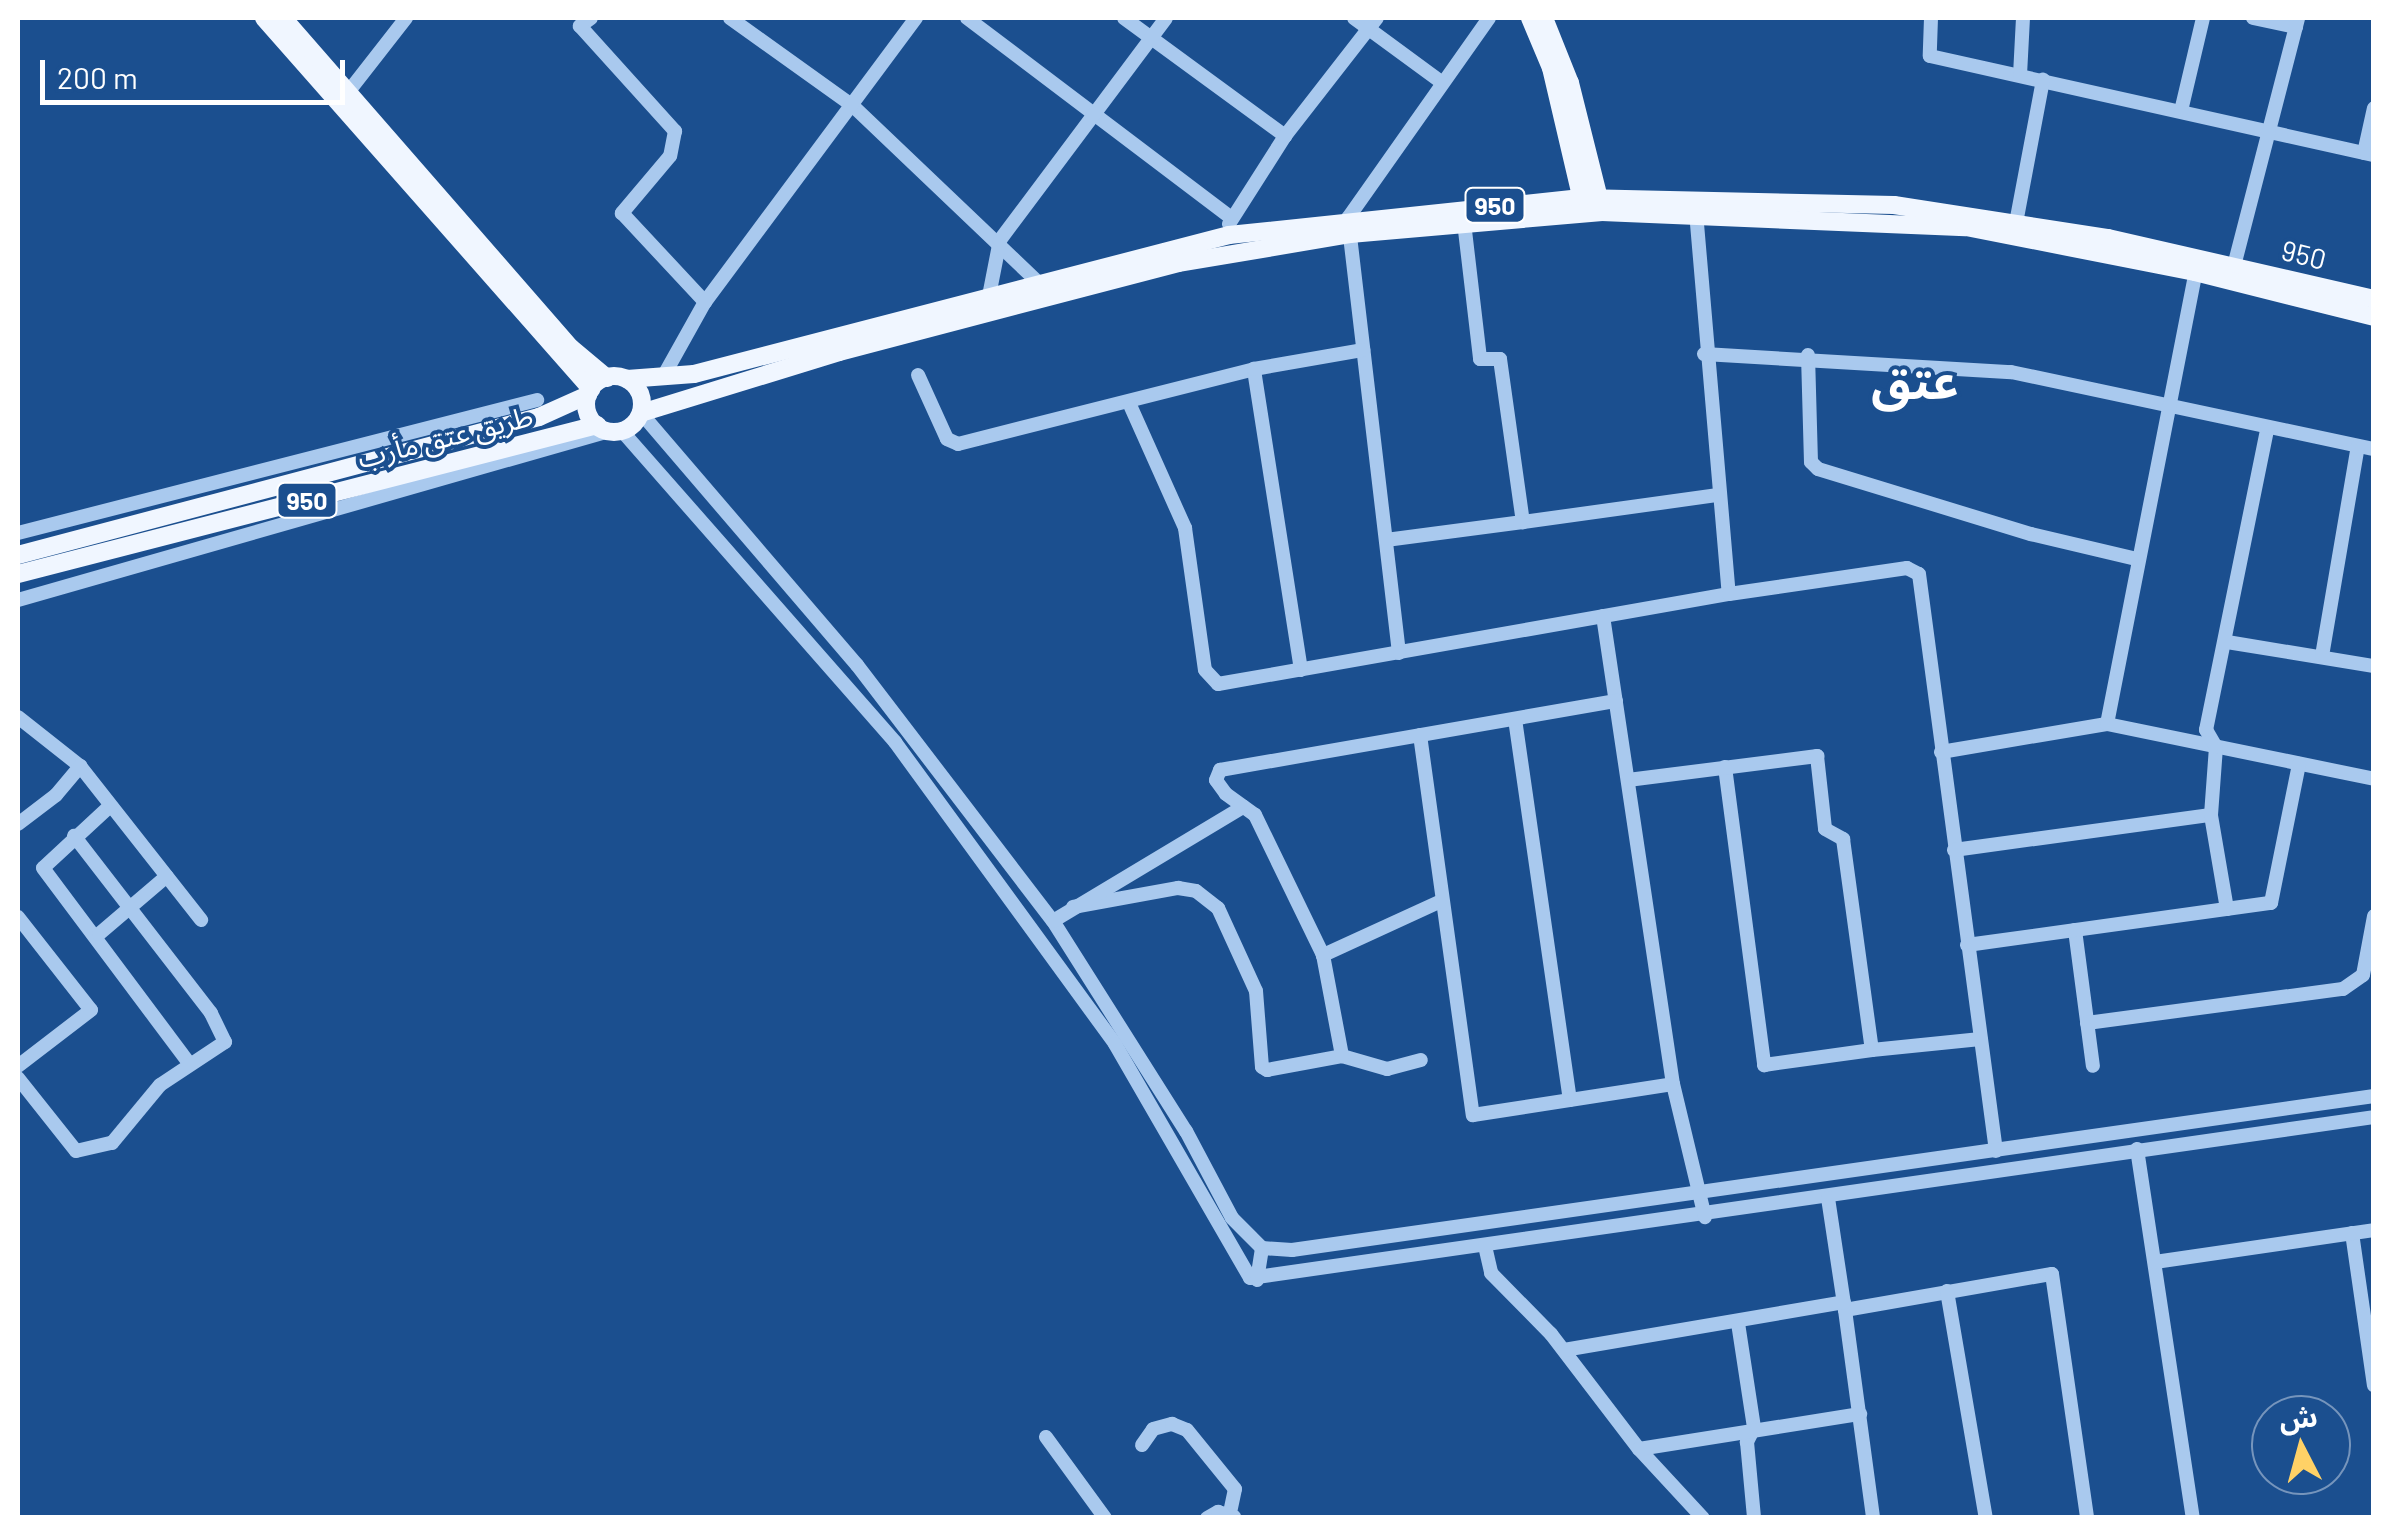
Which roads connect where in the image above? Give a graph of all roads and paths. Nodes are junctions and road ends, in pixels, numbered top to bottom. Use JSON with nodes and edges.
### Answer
{"nodes":[{"id":1,"x":264,"y":18,"type":"edge"},
{"id":2,"x":283,"y":18,"type":"edge"},
{"id":3,"x":406,"y":18,"type":"edge"},
{"id":4,"x":591,"y":18,"type":"edge"},
{"id":5,"x":730,"y":18,"type":"edge"},
{"id":6,"x":916,"y":18,"type":"edge"},
{"id":7,"x":967,"y":18,"type":"edge"},
{"id":8,"x":1124,"y":18,"type":"edge"},
{"id":9,"x":1166,"y":18,"type":"edge"},
{"id":10,"x":1354,"y":18,"type":"edge"},
{"id":11,"x":1489,"y":18,"type":"edge"},
{"id":12,"x":1530,"y":18,"type":"edge"},
{"id":13,"x":1544,"y":18,"type":"edge"},
{"id":14,"x":1932,"y":18,"type":"edge"},
{"id":15,"x":2023,"y":18,"type":"edge"},
{"id":16,"x":2203,"y":18,"type":"edge"},
{"id":17,"x":2253,"y":18,"type":"edge"},
{"id":18,"x":2297,"y":22,"type":"edge"},
{"id":19,"x":1373,"y":23,"type":"edge"},
{"id":20,"x":1151,"y":37,"type":"junction"},
{"id":21,"x":2020,"y":75,"type":"junction"},
{"id":22,"x":2044,"y":80,"type":"junction"},
{"id":23,"x":1441,"y":82,"type":"junction"},
{"id":24,"x":343,"y":98,"type":"junction"},
{"id":25,"x":854,"y":106,"type":"junction"},
{"id":26,"x":2374,"y":108,"type":"edge"},
{"id":27,"x":2181,"y":112,"type":"junction"},
{"id":28,"x":1092,"y":116,"type":"junction"},
{"id":29,"x":2270,"y":132,"type":"junction"},
{"id":30,"x":1285,"y":136,"type":"junction"},
{"id":31,"x":1577,"y":148,"type":"junction"},
{"id":32,"x":2369,"y":154,"type":"edge"},
{"id":33,"x":1646,"y":198,"type":"junction"},
{"id":34,"x":1533,"y":201,"type":"junction"},
{"id":35,"x":1592,"y":205,"type":"junction"},
{"id":36,"x":1696,"y":212,"type":"junction"},
{"id":37,"x":1464,"y":222,"type":"junction"},
{"id":38,"x":2016,"y":223,"type":"junction"},
{"id":39,"x":1229,"y":226,"type":"junction"},
{"id":40,"x":1349,"y":226,"type":"junction"},
{"id":41,"x":1000,"y":240,"type":"junction"},
{"id":42,"x":2197,"y":265,"type":"junction"},
{"id":43,"x":2234,"y":266,"type":"junction"},
{"id":44,"x":1041,"y":290,"type":"junction"},
{"id":45,"x":989,"y":296,"type":"junction"},
{"id":46,"x":2374,"y":300,"type":"edge"},
{"id":47,"x":705,"y":302,"type":"junction"},
{"id":48,"x":2374,"y":317,"type":"edge"},
{"id":49,"x":1364,"y":350,"type":"junction"},
{"id":50,"x":1704,"y":354,"type":"junction"},
{"id":51,"x":1808,"y":356,"type":"junction"},
{"id":52,"x":1254,"y":369,"type":"junction"},
{"id":53,"x":918,"y":374,"type":"dead end"},
{"id":54,"x":607,"y":378,"type":"junction"},
{"id":55,"x":663,"y":378,"type":"junction"},
{"id":56,"x":626,"y":379,"type":"junction"},
{"id":57,"x":590,"y":392,"type":"junction"},
{"id":58,"x":537,"y":400,"type":"dead end"},
{"id":59,"x":1130,"y":405,"type":"junction"},
{"id":60,"x":2166,"y":406,"type":"junction"},
{"id":61,"x":641,"y":413,"type":"junction"},
{"id":62,"x":609,"y":429,"type":"junction"},
{"id":63,"x":2268,"y":429,"type":"junction"},
{"id":64,"x":2366,"y":448,"type":"edge"},
{"id":65,"x":1718,"y":495,"type":"junction"},
{"id":66,"x":1523,"y":522,"type":"junction"},
{"id":67,"x":18,"y":533,"type":"edge"},
{"id":68,"x":1386,"y":540,"type":"junction"},
{"id":69,"x":18,"y":555,"type":"edge"},
{"id":70,"x":2137,"y":559,"type":"junction"},
{"id":71,"x":18,"y":574,"type":"edge"},
{"id":72,"x":1729,"y":594,"type":"junction"},
{"id":73,"x":18,"y":600,"type":"edge"},
{"id":74,"x":1603,"y":616,"type":"junction"},
{"id":75,"x":2227,"y":642,"type":"junction"},
{"id":76,"x":1400,"y":653,"type":"junction"},
{"id":77,"x":2322,"y":656,"type":"junction"},
{"id":78,"x":2374,"y":666,"type":"edge"},
{"id":79,"x":1301,"y":670,"type":"junction"},
{"id":80,"x":1616,"y":701,"type":"junction"},
{"id":81,"x":18,"y":717,"type":"edge"},
{"id":82,"x":1515,"y":718,"type":"junction"},
{"id":83,"x":2108,"y":724,"type":"junction"},
{"id":84,"x":1420,"y":735,"type":"junction"},
{"id":85,"x":2216,"y":746,"type":"junction"},
{"id":86,"x":1941,"y":752,"type":"junction"},
{"id":87,"x":2299,"y":764,"type":"junction"},
{"id":88,"x":80,"y":766,"type":"junction"},
{"id":89,"x":1725,"y":768,"type":"junction"},
{"id":90,"x":2374,"y":779,"type":"edge"},
{"id":91,"x":1628,"y":780,"type":"junction"},
{"id":92,"x":110,"y":806,"type":"junction"},
{"id":93,"x":1244,"y":807,"type":"junction"},
{"id":94,"x":2211,"y":814,"type":"junction"},
{"id":95,"x":18,"y":824,"type":"edge"},
{"id":96,"x":74,"y":836,"type":"junction"},
{"id":97,"x":1954,"y":850,"type":"junction"},
{"id":98,"x":167,"y":876,"type":"junction"},
{"id":99,"x":1439,"y":902,"type":"junction"},
{"id":100,"x":1073,"y":907,"type":"junction"},
{"id":101,"x":130,"y":908,"type":"junction"},
{"id":102,"x":2227,"y":909,"type":"junction"},
{"id":103,"x":2374,"y":916,"type":"edge"},
{"id":104,"x":201,"y":920,"type":"dead end"},
{"id":105,"x":21,"y":928,"type":"edge"},
{"id":106,"x":1056,"y":928,"type":"junction"},
{"id":107,"x":2076,"y":930,"type":"junction"},
{"id":108,"x":99,"y":934,"type":"junction"},
{"id":109,"x":1044,"y":946,"type":"junction"},
{"id":110,"x":1967,"y":946,"type":"junction"},
{"id":111,"x":1323,"y":955,"type":"junction"},
{"id":112,"x":2087,"y":1023,"type":"junction"},
{"id":113,"x":1980,"y":1038,"type":"junction"},
{"id":114,"x":1872,"y":1050,"type":"junction"},
{"id":115,"x":1342,"y":1056,"type":"junction"},
{"id":116,"x":1422,"y":1060,"type":"dead end"},
{"id":117,"x":190,"y":1063,"type":"junction"},
{"id":118,"x":18,"y":1066,"type":"edge"},
{"id":119,"x":2093,"y":1066,"type":"dead end"},
{"id":120,"x":18,"y":1078,"type":"edge"},
{"id":121,"x":1673,"y":1084,"type":"junction"},
{"id":122,"x":2374,"y":1096,"type":"edge"},
{"id":123,"x":1570,"y":1100,"type":"junction"},
{"id":124,"x":2374,"y":1117,"type":"edge"},
{"id":125,"x":2137,"y":1148,"type":"junction"},
{"id":126,"x":2001,"y":1150,"type":"junction"},
{"id":127,"x":2011,"y":1166,"type":"junction"},
{"id":128,"x":1698,"y":1193,"type":"junction"},
{"id":129,"x":1828,"y":1198,"type":"junction"},
{"id":130,"x":1596,"y":1208,"type":"junction"},
{"id":131,"x":1704,"y":1216,"type":"junction"},
{"id":132,"x":1599,"y":1228,"type":"junction"},
{"id":133,"x":2374,"y":1230,"type":"edge"},
{"id":134,"x":1417,"y":1233,"type":"junction"},
{"id":135,"x":2352,"y":1233,"type":"junction"},
{"id":136,"x":1485,"y":1246,"type":"junction"},
{"id":137,"x":1262,"y":1248,"type":"junction"},
{"id":138,"x":1420,"y":1256,"type":"junction"},
{"id":139,"x":2156,"y":1262,"type":"junction"},
{"id":140,"x":1257,"y":1280,"type":"junction"},
{"id":141,"x":1947,"y":1291,"type":"junction"},
{"id":142,"x":1844,"y":1306,"type":"junction"},
{"id":143,"x":1738,"y":1323,"type":"junction"},
{"id":144,"x":1564,"y":1350,"type":"junction"},
{"id":145,"x":2374,"y":1385,"type":"edge"},
{"id":146,"x":1860,"y":1414,"type":"junction"},
{"id":147,"x":1754,"y":1428,"type":"junction"},
{"id":148,"x":1046,"y":1437,"type":"dead end"},
{"id":149,"x":1142,"y":1446,"type":"dead end"},
{"id":150,"x":1639,"y":1449,"type":"junction"},
{"id":151,"x":1232,"y":1515,"type":"edge"},
{"id":152,"x":1105,"y":1518,"type":"edge"},
{"id":153,"x":1207,"y":1518,"type":"edge"},
{"id":154,"x":1703,"y":1518,"type":"edge"},
{"id":155,"x":1754,"y":1518,"type":"edge"},
{"id":156,"x":1873,"y":1518,"type":"edge"},
{"id":157,"x":1986,"y":1518,"type":"edge"},
{"id":158,"x":2087,"y":1518,"type":"edge"},
{"id":159,"x":2193,"y":1518,"type":"edge"}],
"edges":[{"from":1,"to":24,"type":"main road"},
{"from":2,"to":24,"type":"main road"},
{"from":3,"to":24,"type":"street"},
{"from":4,"to":47,"type":"street"},
{"from":5,"to":25,"type":"street"},
{"from":6,"to":25,"type":"street"},
{"from":7,"to":28,"type":"street"},
{"from":8,"to":20,"type":"street"},
{"from":9,"to":20,"type":"street"},
{"from":10,"to":19,"type":"street"},
{"from":11,"to":23,"type":"street"},
{"from":12,"to":31,"type":"main road"},
{"from":13,"to":31,"type":"main road"},
{"from":14,"to":21,"type":"street"},
{"from":15,"to":21,"type":"street"},
{"from":16,"to":27,"type":"street"},
{"from":17,"to":18,"type":"street"},
{"from":18,"to":29,"type":"street"},
{"from":19,"to":23,"type":"street"},
{"from":19,"to":30,"type":"street"},
{"from":20,"to":28,"type":"street"},
{"from":20,"to":30,"type":"street"},
{"from":21,"to":22,"type":"street"},
{"from":22,"to":27,"type":"street"},
{"from":22,"to":38,"type":"street"},
{"from":23,"to":40,"type":"street"},
{"from":24,"to":54,"type":"main road"},
{"from":24,"to":57,"type":"main road"},
{"from":25,"to":41,"type":"street"},
{"from":25,"to":47,"type":"street"},
{"from":26,"to":32,"type":"street"},
{"from":27,"to":29,"type":"street"},
{"from":28,"to":39,"type":"street"},
{"from":28,"to":41,"type":"street"},
{"from":29,"to":32,"type":"street"},
{"from":29,"to":43,"type":"street"},
{"from":30,"to":39,"type":"street"},
{"from":31,"to":33,"type":"main road"},
{"from":31,"to":34,"type":"main road"},
{"from":31,"to":35,"type":"main road"},
{"from":33,"to":35,"type":"main road","name":"950","number":"950"},
{"from":33,"to":38,"type":"main road","name":"950","number":"950"},
{"from":34,"to":35,"type":"main road","name":"950","number":"950"},
{"from":34,"to":40,"type":"main road","name":"950","number":"950"},
{"from":35,"to":36,"type":"main road","number":"950"},
{"from":35,"to":37,"type":"main road","number":"950"},
{"from":36,"to":42,"type":"main road","number":"950"},
{"from":36,"to":50,"type":"street"},
{"from":37,"to":40,"type":"main road","number":"950"},
{"from":37,"to":66,"type":"street"},
{"from":38,"to":42,"type":"main road","name":"950","number":"950"},
{"from":39,"to":40,"type":"main road","name":"950","number":"950"},
{"from":39,"to":44,"type":"main road","name":"950","number":"950"},
{"from":40,"to":44,"type":"main road","number":"950"},
{"from":40,"to":49,"type":"street"},
{"from":41,"to":44,"type":"street"},
{"from":41,"to":45,"type":"street"},
{"from":42,"to":43,"type":"main road","name":"950","number":"950"},
{"from":42,"to":48,"type":"main road","number":"950"},
{"from":42,"to":60,"type":"street"},
{"from":43,"to":46,"type":"main road","name":"950","number":"950"},
{"from":44,"to":45,"type":"main road","name":"950","number":"950"},
{"from":44,"to":61,"type":"main road","number":"950"},
{"from":45,"to":55,"type":"main road","name":"950","number":"950"},
{"from":47,"to":55,"type":"street"},
{"from":49,"to":52,"type":"street"},
{"from":49,"to":68,"type":"street"},
{"from":50,"to":51,"type":"street"},
{"from":50,"to":65,"type":"street"},
{"from":51,"to":60,"type":"street"},
{"from":51,"to":70,"type":"street"},
{"from":52,"to":59,"type":"street"},
{"from":52,"to":79,"type":"street"},
{"from":53,"to":59,"type":"street"},
{"from":54,"to":56,"type":"main road"},
{"from":54,"to":57,"type":"main road"},
{"from":55,"to":56,"type":"main road","name":"950","number":"950"},
{"from":56,"to":61,"type":"main road"},
{"from":57,"to":62,"type":"main road"},
{"from":57,"to":69,"type":"main road","name":"طريق عتق مأرب","number":"950"},
{"from":58,"to":67,"type":"street"},
{"from":59,"to":79,"type":"street"},
{"from":60,"to":63,"type":"street"},
{"from":60,"to":70,"type":"street"},
{"from":61,"to":62,"type":"main road"},
{"from":61,"to":106,"type":"street"},
{"from":62,"to":71,"type":"main road","name":"طريق عتق مأرب","number":"950"},
{"from":62,"to":73,"type":"street"},
{"from":62,"to":109,"type":"street"},
{"from":63,"to":64,"type":"street"},
{"from":63,"to":75,"type":"street"},
{"from":64,"to":77,"type":"street"},
{"from":65,"to":66,"type":"street"},
{"from":65,"to":72,"type":"street"},
{"from":66,"to":68,"type":"street"},
{"from":68,"to":76,"type":"street"},
{"from":70,"to":83,"type":"street"},
{"from":72,"to":74,"type":"street"},
{"from":72,"to":86,"type":"street"},
{"from":74,"to":76,"type":"street"},
{"from":74,"to":80,"type":"street"},
{"from":75,"to":77,"type":"street"},
{"from":75,"to":85,"type":"street"},
{"from":76,"to":79,"type":"street"},
{"from":77,"to":78,"type":"street"},
{"from":80,"to":82,"type":"street"},
{"from":80,"to":91,"type":"street"},
{"from":81,"to":88,"type":"street"},
{"from":82,"to":84,"type":"street"},
{"from":82,"to":123,"type":"street"},
{"from":83,"to":85,"type":"street"},
{"from":83,"to":86,"type":"street"},
{"from":84,"to":93,"type":"street"},
{"from":84,"to":99,"type":"street"},
{"from":85,"to":87,"type":"street"},
{"from":85,"to":94,"type":"street"},
{"from":86,"to":97,"type":"street"},
{"from":87,"to":90,"type":"street"},
{"from":87,"to":102,"type":"street"},
{"from":88,"to":92,"type":"street"},
{"from":88,"to":95,"type":"street"},
{"from":89,"to":91,"type":"street"},
{"from":89,"to":114,"type":"street"},
{"from":89,"to":114,"type":"street"},
{"from":91,"to":121,"type":"street"},
{"from":92,"to":96,"type":"street"},
{"from":92,"to":98,"type":"street"},
{"from":93,"to":100,"type":"street"},
{"from":93,"to":111,"type":"street"},
{"from":94,"to":97,"type":"street"},
{"from":94,"to":102,"type":"street"},
{"from":96,"to":101,"type":"street"},
{"from":96,"to":108,"type":"street"},
{"from":97,"to":110,"type":"street"},
{"from":98,"to":101,"type":"street"},
{"from":98,"to":104,"type":"street"},
{"from":99,"to":111,"type":"street"},
{"from":99,"to":123,"type":"street"},
{"from":100,"to":106,"type":"street"},
{"from":100,"to":115,"type":"street"},
{"from":101,"to":108,"type":"street"},
{"from":101,"to":117,"type":"street"},
{"from":102,"to":107,"type":"street"},
{"from":103,"to":112,"type":"street"},
{"from":105,"to":118,"type":"street"},
{"from":106,"to":109,"type":"street"},
{"from":106,"to":137,"type":"street"},
{"from":107,"to":110,"type":"street"},
{"from":107,"to":112,"type":"street"},
{"from":108,"to":117,"type":"street"},
{"from":109,"to":140,"type":"street"},
{"from":110,"to":113,"type":"street"},
{"from":111,"to":115,"type":"street"},
{"from":112,"to":119,"type":"street"},
{"from":113,"to":114,"type":"street"},
{"from":113,"to":126,"type":"street"},
{"from":115,"to":116,"type":"street"},
{"from":117,"to":120,"type":"street"},
{"from":121,"to":123,"type":"street"},
{"from":121,"to":128,"type":"street"},
{"from":122,"to":126,"type":"street"},
{"from":124,"to":125,"type":"street"},
{"from":125,"to":127,"type":"street"},
{"from":125,"to":139,"type":"street"},
{"from":126,"to":127,"type":"street"},
{"from":126,"to":128,"type":"street"},
{"from":127,"to":129,"type":"street"},
{"from":128,"to":130,"type":"street"},
{"from":128,"to":131,"type":"street"},
{"from":129,"to":131,"type":"street"},
{"from":129,"to":142,"type":"street"},
{"from":130,"to":132,"type":"street"},
{"from":130,"to":134,"type":"street"},
{"from":131,"to":132,"type":"street"},
{"from":132,"to":136,"type":"street"},
{"from":133,"to":135,"type":"street"},
{"from":134,"to":137,"type":"street"},
{"from":134,"to":138,"type":"street"},
{"from":135,"to":139,"type":"street"},
{"from":135,"to":145,"type":"street"},
{"from":136,"to":138,"type":"street"},
{"from":136,"to":144,"type":"street"},
{"from":137,"to":140,"type":"street"},
{"from":138,"to":140,"type":"street"},
{"from":139,"to":159,"type":"street"},
{"from":141,"to":142,"type":"street"},
{"from":141,"to":157,"type":"street"},
{"from":141,"to":158,"type":"street"},
{"from":142,"to":143,"type":"street"},
{"from":142,"to":146,"type":"street"},
{"from":143,"to":144,"type":"street"},
{"from":143,"to":147,"type":"street"},
{"from":144,"to":150,"type":"street"},
{"from":146,"to":147,"type":"street"},
{"from":146,"to":156,"type":"street"},
{"from":147,"to":150,"type":"street"},
{"from":147,"to":155,"type":"street"},
{"from":148,"to":152,"type":"street"},
{"from":149,"to":151,"type":"street"},
{"from":150,"to":154,"type":"street"},
{"from":151,"to":153,"type":"street"}]}
